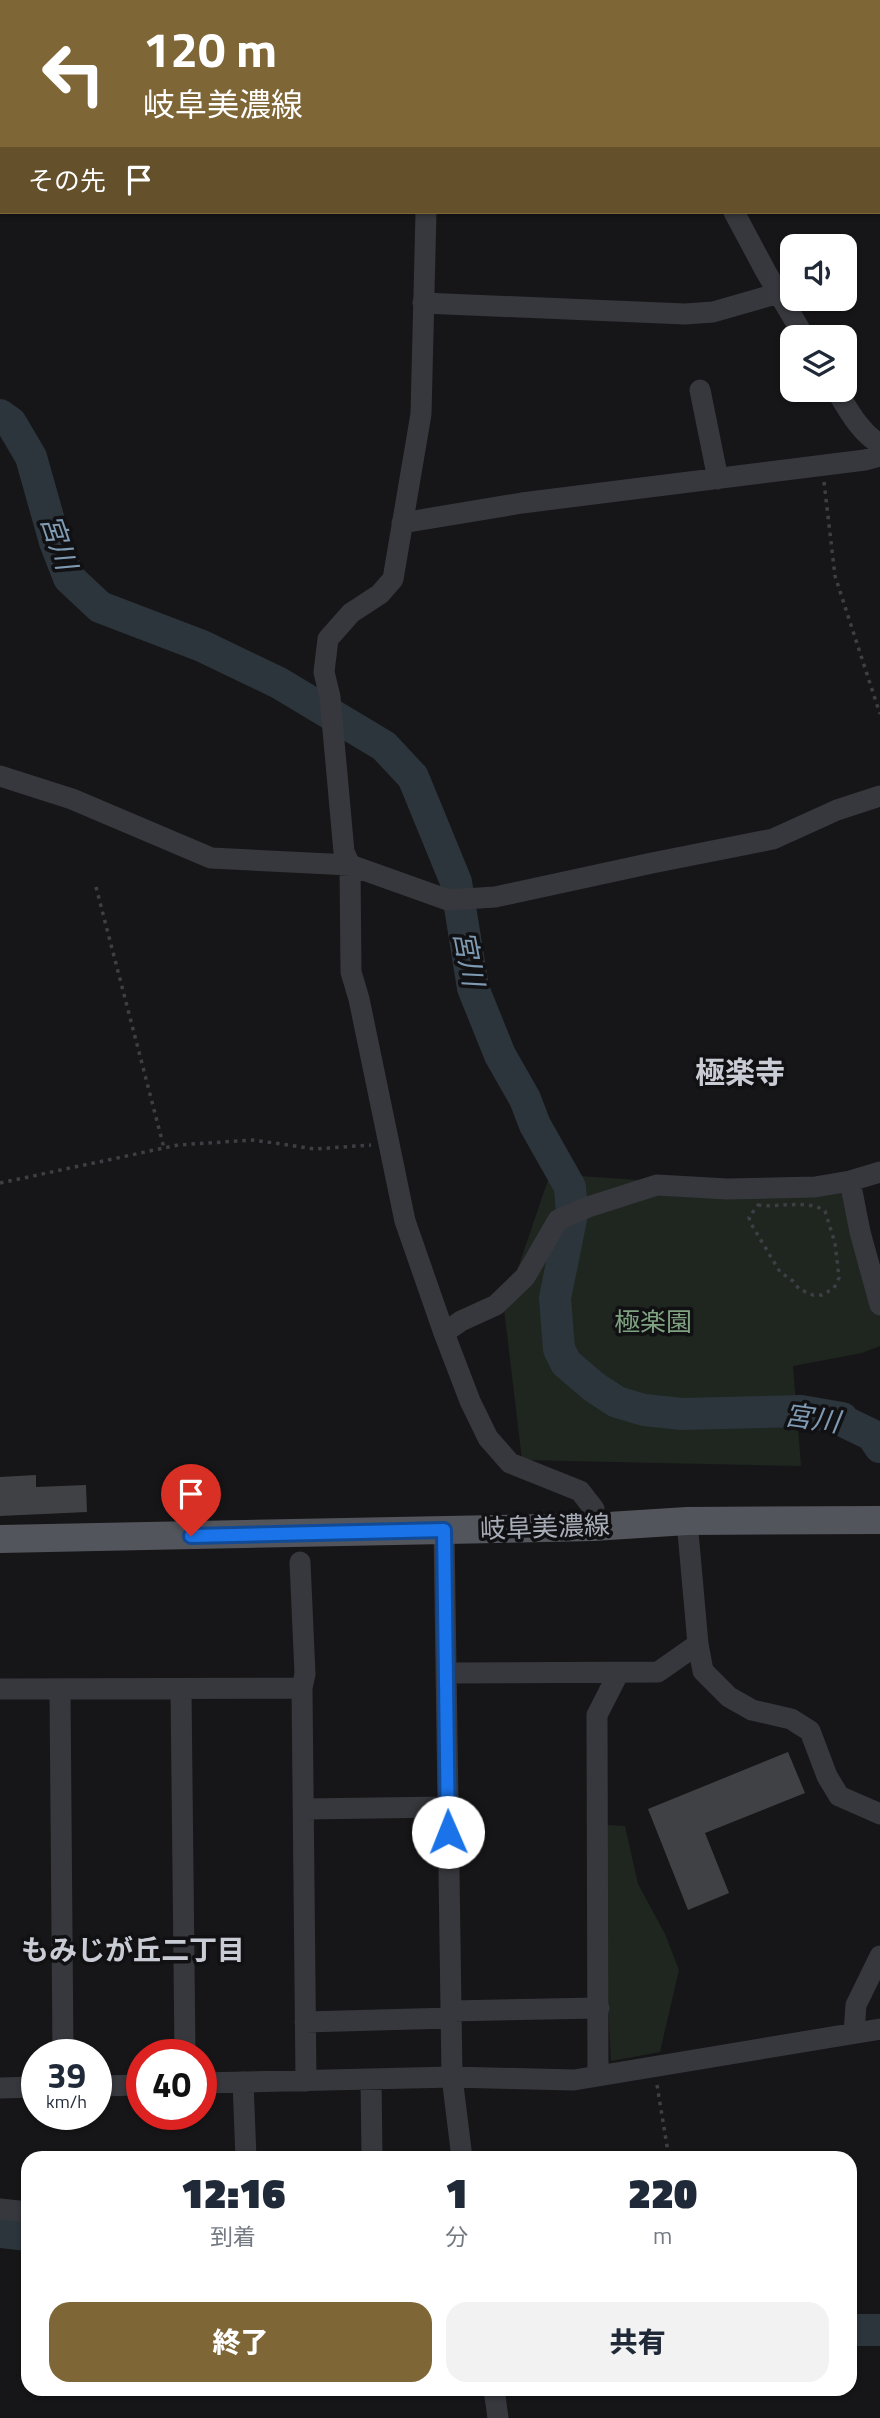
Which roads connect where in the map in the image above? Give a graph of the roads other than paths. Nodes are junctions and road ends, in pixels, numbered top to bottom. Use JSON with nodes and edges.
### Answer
{"nodes":[{"id":1,"x":426,"y":214,"type":"edge"},
{"id":2,"x":735,"y":214,"type":"edge"},
{"id":3,"x":779,"y":293,"type":"junction"},
{"id":4,"x":424,"y":303,"type":"junction"},
{"id":5,"x":797,"y":325,"type":"edge"},
{"id":6,"x":701,"y":390,"type":"dead end"},
{"id":7,"x":844,"y":402,"type":"edge"},
{"id":8,"x":880,"y":444,"type":"edge"},
{"id":9,"x":880,"y":456,"type":"edge"},
{"id":10,"x":718,"y":479,"type":"junction"},
{"id":11,"x":402,"y":523,"type":"junction"},
{"id":12,"x":0,"y":776,"type":"edge"},
{"id":13,"x":880,"y":796,"type":"edge"},
{"id":14,"x":350,"y":865,"type":"junction"},
{"id":15,"x":880,"y":1172,"type":"edge"},
{"id":16,"x":850,"y":1181,"type":"junction"},
{"id":17,"x":880,"y":1305,"type":"edge"},
{"id":18,"x":444,"y":1333,"type":"junction"},
{"id":19,"x":880,"y":1520,"type":"edge"},
{"id":20,"x":687,"y":1521,"type":"junction"},
{"id":21,"x":593,"y":1527,"type":"junction"},
{"id":22,"x":444,"y":1530,"type":"junction"},
{"id":23,"x":0,"y":1539,"type":"edge"},
{"id":24,"x":300,"y":1562,"type":"dead end"},
{"id":25,"x":698,"y":1644,"type":"junction"},
{"id":26,"x":446,"y":1673,"type":"junction"},
{"id":27,"x":618,"y":1674,"type":"junction"},
{"id":28,"x":302,"y":1688,"type":"junction"},
{"id":29,"x":0,"y":1689,"type":"edge"},
{"id":30,"x":60,"y":1689,"type":"junction"},
{"id":31,"x":181,"y":1689,"type":"junction"},
{"id":32,"x":447,"y":1807,"type":"junction"},
{"id":33,"x":304,"y":1809,"type":"junction"},
{"id":34,"x":880,"y":1814,"type":"edge"},
{"id":35,"x":880,"y":1956,"type":"edge"},
{"id":36,"x":599,"y":2008,"type":"junction"},
{"id":37,"x":451,"y":2014,"type":"junction"},
{"id":38,"x":305,"y":2022,"type":"junction"},
{"id":39,"x":880,"y":2029,"type":"edge"},
{"id":40,"x":854,"y":2033,"type":"junction"},
{"id":41,"x":63,"y":2039,"type":"edge"},
{"id":42,"x":185,"y":2039,"type":"edge"},
{"id":43,"x":598,"y":2076,"type":"junction"},
{"id":44,"x":452,"y":2077,"type":"junction"},
{"id":45,"x":371,"y":2079,"type":"junction"},
{"id":46,"x":306,"y":2081,"type":"junction"},
{"id":47,"x":243,"y":2082,"type":"junction"},
{"id":48,"x":217,"y":2083,"type":"edge"},
{"id":49,"x":21,"y":2087,"type":"edge"},
{"id":50,"x":0,"y":2088,"type":"edge"},
{"id":51,"x":246,"y":2151,"type":"edge"},
{"id":52,"x":372,"y":2151,"type":"edge"},
{"id":53,"x":461,"y":2151,"type":"edge"},
{"id":54,"x":0,"y":2209,"type":"edge"},
{"id":55,"x":21,"y":2211,"type":"edge"},
{"id":56,"x":495,"y":2396,"type":"edge"},
{"id":57,"x":498,"y":2418,"type":"edge"}],
"edges":[{"from":1,"to":4,"type":"street"},
{"from":2,"to":3,"type":"street"},
{"from":3,"to":4,"type":"street"},
{"from":3,"to":5,"type":"street"},
{"from":4,"to":11,"type":"street"},
{"from":6,"to":10,"type":"street"},
{"from":7,"to":8,"type":"street"},
{"from":9,"to":10,"type":"street"},
{"from":10,"to":11,"type":"street"},
{"from":11,"to":14,"type":"street"},
{"from":12,"to":14,"type":"street"},
{"from":13,"to":14,"type":"street"},
{"from":14,"to":18,"type":"street"},
{"from":15,"to":16,"type":"street"},
{"from":16,"to":17,"type":"street"},
{"from":16,"to":18,"type":"street"},
{"from":18,"to":21,"type":"street"},
{"from":19,"to":20,"type":"main road","name":"岐阜美濃線"},
{"from":20,"to":21,"type":"main road","name":"岐阜美濃線"},
{"from":20,"to":25,"type":"street"},
{"from":21,"to":22,"type":"main road","name":"岐阜美濃線"},
{"from":22,"to":23,"type":"main road","name":"岐阜美濃線"},
{"from":22,"to":26,"type":"street"},
{"from":24,"to":28,"type":"street"},
{"from":25,"to":27,"type":"street"},
{"from":25,"to":34,"type":"street"},
{"from":26,"to":27,"type":"street"},
{"from":26,"to":32,"type":"street"},
{"from":27,"to":36,"type":"street"},
{"from":28,"to":31,"type":"street"},
{"from":28,"to":33,"type":"street"},
{"from":29,"to":30,"type":"street"},
{"from":30,"to":31,"type":"street"},
{"from":30,"to":41,"type":"street"},
{"from":31,"to":42,"type":"street"},
{"from":32,"to":33,"type":"street"},
{"from":32,"to":37,"type":"street"},
{"from":33,"to":38,"type":"street"},
{"from":35,"to":40,"type":"street"},
{"from":36,"to":37,"type":"street"},
{"from":36,"to":43,"type":"street"},
{"from":37,"to":38,"type":"street"},
{"from":37,"to":44,"type":"street"},
{"from":38,"to":46,"type":"street"},
{"from":39,"to":40,"type":"street"},
{"from":40,"to":43,"type":"street"},
{"from":43,"to":44,"type":"street"},
{"from":44,"to":45,"type":"street"},
{"from":44,"to":53,"type":"street"},
{"from":45,"to":46,"type":"street"},
{"from":45,"to":52,"type":"street"},
{"from":46,"to":47,"type":"street"},
{"from":47,"to":48,"type":"street"},
{"from":47,"to":51,"type":"street"},
{"from":49,"to":50,"type":"street"},
{"from":54,"to":55,"type":"street"},
{"from":56,"to":57,"type":"street"}]}
